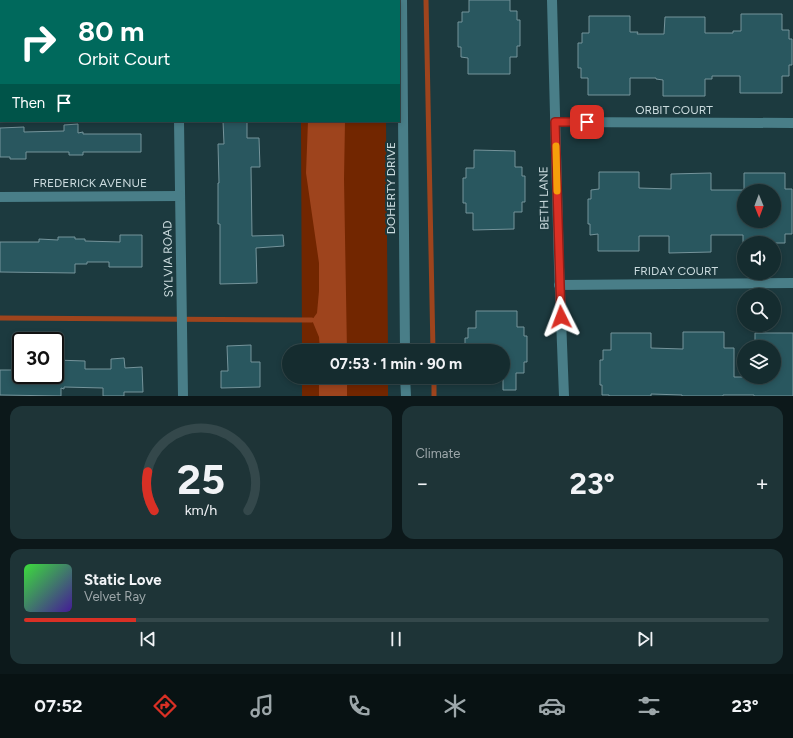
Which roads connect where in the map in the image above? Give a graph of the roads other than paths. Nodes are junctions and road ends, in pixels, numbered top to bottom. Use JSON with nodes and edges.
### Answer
{"nodes":[{"id":1,"x":402,"y":0,"type":"edge"},
{"id":2,"x":552,"y":0,"type":"edge"},
{"id":3,"x":179,"y":122,"type":"edge"},
{"id":4,"x":555,"y":122,"type":"junction"},
{"id":5,"x":793,"y":123,"type":"edge"},
{"id":6,"x":180,"y":196,"type":"junction"},
{"id":7,"x":0,"y":197,"type":"edge"},
{"id":8,"x":793,"y":283,"type":"edge"},
{"id":9,"x":559,"y":285,"type":"junction"},
{"id":10,"x":405,"y":344,"type":"edge"},
{"id":11,"x":405,"y":384,"type":"edge"},
{"id":12,"x":183,"y":396,"type":"edge"},
{"id":13,"x":406,"y":396,"type":"edge"},
{"id":14,"x":564,"y":396,"type":"edge"}],
"edges":[{"from":1,"to":10,"type":"street","name":"DOHERTY DRIVE"},
{"from":2,"to":4,"type":"street","name":"BETH LANE"},
{"from":3,"to":6,"type":"street","name":"SYLVIA ROAD"},
{"from":4,"to":5,"type":"street","name":"ORBIT COURT"},
{"from":4,"to":9,"type":"street","name":"BETH LANE"},
{"from":6,"to":7,"type":"street","name":"FREDERICK AVENUE"},
{"from":6,"to":12,"type":"street","name":"SYLVIA ROAD"},
{"from":8,"to":9,"type":"street","name":"FRIDAY COURT"},
{"from":9,"to":14,"type":"street","name":"BETH LANE"},
{"from":11,"to":13,"type":"street"}]}
